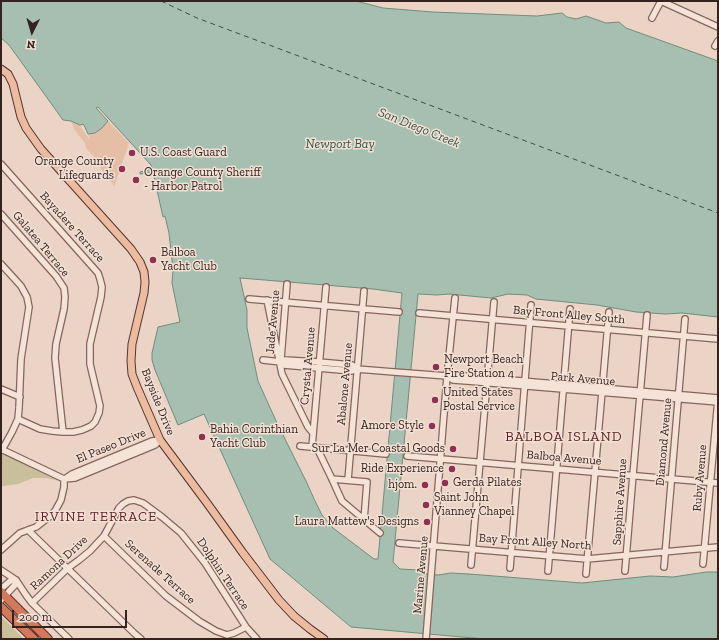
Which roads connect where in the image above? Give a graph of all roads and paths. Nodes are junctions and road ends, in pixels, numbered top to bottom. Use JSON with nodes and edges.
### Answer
{"nodes":[{"id":1,"x":661,"y":1,"type":"edge"},
{"id":2,"x":652,"y":18,"type":"dead end"},
{"id":3,"x":718,"y":27,"type":"edge"},
{"id":4,"x":1,"y":69,"type":"edge"},
{"id":5,"x":1,"y":164,"type":"edge"},
{"id":6,"x":1,"y":214,"type":"edge"},
{"id":7,"x":1,"y":264,"type":"edge"},
{"id":8,"x":287,"y":284,"type":"dead end"},
{"id":9,"x":326,"y":287,"type":"dead end"},
{"id":10,"x":364,"y":290,"type":"dead end"},
{"id":11,"x":455,"y":298,"type":"dead end"},
{"id":12,"x":249,"y":299,"type":"dead end"},
{"id":13,"x":267,"y":300,"type":"junction"},
{"id":14,"x":286,"y":302,"type":"junction"},
{"id":15,"x":494,"y":302,"type":"dead end"},
{"id":16,"x":324,"y":305,"type":"junction"},
{"id":17,"x":531,"y":305,"type":"dead end"},
{"id":18,"x":363,"y":308,"type":"junction"},
{"id":19,"x":570,"y":309,"type":"dead end"},
{"id":20,"x":399,"y":312,"type":"dead end"},
{"id":21,"x":609,"y":312,"type":"dead end"},
{"id":22,"x":419,"y":313,"type":"dead end"},
{"id":23,"x":647,"y":315,"type":"dead end"},
{"id":24,"x":453,"y":316,"type":"junction"},
{"id":25,"x":685,"y":319,"type":"dead end"},
{"id":26,"x":492,"y":320,"type":"junction"},
{"id":27,"x":530,"y":323,"type":"junction"},
{"id":28,"x":569,"y":326,"type":"junction"},
{"id":29,"x":607,"y":329,"type":"junction"},
{"id":30,"x":645,"y":333,"type":"junction"},
{"id":31,"x":684,"y":336,"type":"junction"},
{"id":32,"x":718,"y":339,"type":"edge"},
{"id":33,"x":263,"y":360,"type":"dead end"},
{"id":34,"x":280,"y":362,"type":"junction"},
{"id":35,"x":319,"y":365,"type":"junction"},
{"id":36,"x":358,"y":369,"type":"junction"},
{"id":37,"x":447,"y":376,"type":"junction"},
{"id":38,"x":487,"y":380,"type":"junction"},
{"id":39,"x":525,"y":383,"type":"junction"},
{"id":40,"x":563,"y":387,"type":"junction"},
{"id":41,"x":1,"y":389,"type":"edge"},
{"id":42,"x":602,"y":390,"type":"junction"},
{"id":43,"x":640,"y":393,"type":"junction"},
{"id":44,"x":20,"y":397,"type":"junction"},
{"id":45,"x":679,"y":397,"type":"junction"},
{"id":46,"x":718,"y":399,"type":"edge"},
{"id":47,"x":18,"y":419,"type":"junction"},
{"id":48,"x":63,"y":432,"type":"junction"},
{"id":49,"x":313,"y":433,"type":"junction"},
{"id":50,"x":160,"y":440,"type":"junction"},
{"id":51,"x":300,"y":446,"type":"dead end"},
{"id":52,"x":315,"y":448,"type":"junction"},
{"id":53,"x":1,"y":449,"type":"edge"},
{"id":54,"x":350,"y":451,"type":"junction"},
{"id":55,"x":386,"y":454,"type":"dead end"},
{"id":56,"x":407,"y":456,"type":"dead end"},
{"id":57,"x":441,"y":459,"type":"junction"},
{"id":58,"x":480,"y":462,"type":"junction"},
{"id":59,"x":517,"y":465,"type":"junction"},
{"id":60,"x":557,"y":468,"type":"junction"},
{"id":61,"x":595,"y":472,"type":"junction"},
{"id":62,"x":632,"y":475,"type":"junction"},
{"id":63,"x":332,"y":478,"type":"junction"},
{"id":64,"x":672,"y":478,"type":"junction"},
{"id":65,"x":64,"y":480,"type":"junction"},
{"id":66,"x":348,"y":480,"type":"junction"},
{"id":67,"x":711,"y":482,"type":"junction"},
{"id":68,"x":718,"y":482,"type":"edge"},
{"id":69,"x":128,"y":501,"type":"joint"},
{"id":70,"x":364,"y":520,"type":"junction"},
{"id":71,"x":28,"y":530,"type":"junction"},
{"id":72,"x":380,"y":533,"type":"dead end"},
{"id":73,"x":104,"y":536,"type":"junction"},
{"id":74,"x":399,"y":543,"type":"dead end"},
{"id":75,"x":434,"y":546,"type":"junction"},
{"id":76,"x":718,"y":547,"type":"edge"},
{"id":77,"x":705,"y":548,"type":"junction"},
{"id":78,"x":472,"y":549,"type":"junction"},
{"id":79,"x":1,"y":550,"type":"edge"},
{"id":80,"x":511,"y":552,"type":"junction"},
{"id":81,"x":666,"y":552,"type":"junction"},
{"id":82,"x":549,"y":555,"type":"junction"},
{"id":83,"x":627,"y":555,"type":"junction"},
{"id":84,"x":587,"y":559,"type":"junction"},
{"id":85,"x":471,"y":564,"type":"dead end"},
{"id":86,"x":703,"y":564,"type":"dead end"},
{"id":87,"x":68,"y":568,"type":"junction"},
{"id":88,"x":510,"y":568,"type":"dead end"},
{"id":89,"x":664,"y":568,"type":"dead end"},
{"id":90,"x":1,"y":570,"type":"edge"},
{"id":91,"x":548,"y":571,"type":"dead end"},
{"id":92,"x":625,"y":571,"type":"dead end"},
{"id":93,"x":586,"y":574,"type":"dead end"},
{"id":94,"x":16,"y":580,"type":"junction"},
{"id":95,"x":2,"y":594,"type":"edge"},
{"id":96,"x":32,"y":603,"type":"junction"},
{"id":97,"x":1,"y":607,"type":"edge"},
{"id":98,"x":246,"y":627,"type":"junction"},
{"id":99,"x":426,"y":637,"type":"edge"},
{"id":100,"x":34,"y":639,"type":"edge"},
{"id":101,"x":48,"y":639,"type":"edge"},
{"id":102,"x":69,"y":639,"type":"edge"},
{"id":103,"x":141,"y":639,"type":"edge"},
{"id":104,"x":257,"y":639,"type":"edge"},
{"id":105,"x":324,"y":639,"type":"edge"}],
"edges":[{"from":1,"to":2,"type":"street"},
{"from":1,"to":3,"type":"street"},
{"from":4,"to":50,"type":"main road","name":"Bayside Drive"},
{"from":5,"to":48,"type":"street","name":"Bayadere Terrace"},
{"from":6,"to":48,"type":"street","name":"Galatea Terrace"},
{"from":7,"to":44,"type":"street"},
{"from":8,"to":14,"type":"street","name":"Jade Avenue"},
{"from":9,"to":16,"type":"street","name":"Crystal Avenue"},
{"from":10,"to":18,"type":"street","name":"Abalone Avenue"},
{"from":11,"to":24,"type":"street","name":"Marine Avenue"},
{"from":12,"to":13,"type":"street"},
{"from":13,"to":14,"type":"street"},
{"from":13,"to":34,"type":"street"},
{"from":14,"to":16,"type":"street"},
{"from":14,"to":34,"type":"street","name":"Jade Avenue"},
{"from":15,"to":26,"type":"street"},
{"from":16,"to":18,"type":"street"},
{"from":16,"to":35,"type":"street","name":"Crystal Avenue"},
{"from":17,"to":27,"type":"street"},
{"from":18,"to":20,"type":"street"},
{"from":18,"to":36,"type":"street","name":"Abalone Avenue"},
{"from":19,"to":28,"type":"street"},
{"from":21,"to":29,"type":"street"},
{"from":22,"to":24,"type":"street","name":"Bay Front Alley South"},
{"from":23,"to":30,"type":"street","name":"Sapphire Avenue"},
{"from":24,"to":26,"type":"street","name":"Bay Front Alley South"},
{"from":24,"to":37,"type":"street","name":"Marine Avenue"},
{"from":25,"to":31,"type":"street","name":"Diamond Avenue"},
{"from":26,"to":27,"type":"street","name":"Bay Front Alley South"},
{"from":26,"to":38,"type":"street"},
{"from":27,"to":28,"type":"street","name":"Bay Front Alley South"},
{"from":27,"to":39,"type":"street"},
{"from":28,"to":29,"type":"street","name":"Bay Front Alley South"},
{"from":28,"to":40,"type":"street"},
{"from":29,"to":30,"type":"street","name":"Bay Front Alley South"},
{"from":29,"to":42,"type":"street"},
{"from":30,"to":31,"type":"street","name":"Bay Front Alley South"},
{"from":30,"to":43,"type":"street","name":"Sapphire Avenue"},
{"from":31,"to":32,"type":"street","name":"Bay Front Alley South"},
{"from":31,"to":45,"type":"street","name":"Diamond Avenue"},
{"from":33,"to":34,"type":"street","name":"Park Avenue"},
{"from":34,"to":35,"type":"street","name":"Park Avenue"},
{"from":34,"to":49,"type":"street"},
{"from":35,"to":36,"type":"street","name":"Park Avenue"},
{"from":35,"to":49,"type":"street","name":"Crystal Avenue"},
{"from":36,"to":37,"type":"street","name":"Park Avenue"},
{"from":36,"to":54,"type":"street","name":"Abalone Avenue"},
{"from":37,"to":38,"type":"street","name":"Park Avenue"},
{"from":37,"to":57,"type":"street","name":"Marine Avenue"},
{"from":38,"to":39,"type":"street","name":"Park Avenue"},
{"from":38,"to":58,"type":"street"},
{"from":39,"to":40,"type":"street","name":"Park Avenue"},
{"from":39,"to":59,"type":"street"},
{"from":40,"to":42,"type":"street","name":"Park Avenue"},
{"from":40,"to":60,"type":"street"},
{"from":41,"to":44,"type":"street"},
{"from":42,"to":43,"type":"street","name":"Park Avenue"},
{"from":42,"to":61,"type":"street"},
{"from":43,"to":45,"type":"street","name":"Park Avenue"},
{"from":43,"to":62,"type":"street","name":"Sapphire Avenue"},
{"from":44,"to":47,"type":"street"},
{"from":45,"to":46,"type":"street","name":"Park Avenue"},
{"from":45,"to":64,"type":"street","name":"Diamond Avenue"},
{"from":46,"to":67,"type":"street","name":"Ruby Avenue"},
{"from":47,"to":48,"type":"street","name":"Bayadere Terrace"},
{"from":47,"to":53,"type":"street"},
{"from":49,"to":52,"type":"street","name":"Crystal Avenue"},
{"from":50,"to":65,"type":"street","name":"El Paseo Drive"},
{"from":50,"to":105,"type":"main road","name":"Bayside Drive"},
{"from":51,"to":52,"type":"street"},
{"from":52,"to":54,"type":"street"},
{"from":52,"to":63,"type":"street","name":"Crystal Avenue"},
{"from":53,"to":65,"type":"street"},
{"from":54,"to":55,"type":"street"},
{"from":54,"to":66,"type":"street","name":"Abalone Avenue"},
{"from":56,"to":57,"type":"street","name":"Balboa Avenue"},
{"from":57,"to":58,"type":"street","name":"Balboa Avenue"},
{"from":57,"to":75,"type":"street","name":"Marine Avenue"},
{"from":58,"to":59,"type":"street","name":"Balboa Avenue"},
{"from":58,"to":78,"type":"street"},
{"from":59,"to":60,"type":"street","name":"Balboa Avenue"},
{"from":59,"to":80,"type":"street"},
{"from":60,"to":61,"type":"street","name":"Balboa Avenue"},
{"from":60,"to":82,"type":"street"},
{"from":61,"to":62,"type":"street","name":"Balboa Avenue"},
{"from":61,"to":84,"type":"street"},
{"from":62,"to":64,"type":"street","name":"Balboa Avenue"},
{"from":62,"to":83,"type":"street","name":"Sapphire Avenue"},
{"from":63,"to":66,"type":"street"},
{"from":63,"to":70,"type":"street","name":"Crystal Avenue"},
{"from":64,"to":67,"type":"street","name":"Balboa Avenue"},
{"from":64,"to":81,"type":"street","name":"Diamond Avenue"},
{"from":65,"to":71,"type":"street"},
{"from":66,"to":70,"type":"street"},
{"from":67,"to":68,"type":"street","name":"Balboa Avenue"},
{"from":67,"to":77,"type":"street","name":"Ruby Avenue"},
{"from":69,"to":73,"type":"street","name":"Ramona Drive"},
{"from":69,"to":98,"type":"street","name":"Dolphin Terrace"},
{"from":70,"to":72,"type":"street","name":"Crystal Avenue"},
{"from":71,"to":79,"type":"street"},
{"from":71,"to":87,"type":"street"},
{"from":73,"to":87,"type":"street","name":"Ramona Drive"},
{"from":73,"to":98,"type":"street","name":"Serenade Terrace"},
{"from":74,"to":75,"type":"street","name":"Bay Front Alley North"},
{"from":75,"to":78,"type":"street","name":"Bay Front Alley North"},
{"from":75,"to":99,"type":"street","name":"Marine Avenue"},
{"from":76,"to":77,"type":"street","name":"Bay Front Alley North"},
{"from":77,"to":81,"type":"street","name":"Bay Front Alley North"},
{"from":77,"to":86,"type":"street","name":"Ruby Avenue"},
{"from":78,"to":80,"type":"street","name":"Bay Front Alley North"},
{"from":78,"to":85,"type":"street"},
{"from":80,"to":82,"type":"street","name":"Bay Front Alley North"},
{"from":80,"to":88,"type":"street"},
{"from":81,"to":83,"type":"street","name":"Bay Front Alley North"},
{"from":81,"to":89,"type":"street","name":"Diamond Avenue"},
{"from":82,"to":84,"type":"street","name":"Bay Front Alley North"},
{"from":82,"to":91,"type":"street"},
{"from":83,"to":84,"type":"street","name":"Bay Front Alley North"},
{"from":83,"to":92,"type":"street","name":"Sapphire Avenue"},
{"from":84,"to":93,"type":"street"},
{"from":87,"to":96,"type":"street","name":"Ramona Drive"},
{"from":87,"to":103,"type":"street"},
{"from":90,"to":94,"type":"street"},
{"from":94,"to":95,"type":"street"},
{"from":94,"to":96,"type":"street"},
{"from":95,"to":101,"type":"highway"},
{"from":96,"to":102,"type":"street"},
{"from":97,"to":100,"type":"highway"},
{"from":98,"to":104,"type":"street","name":"Dolphin Terrace"}]}
